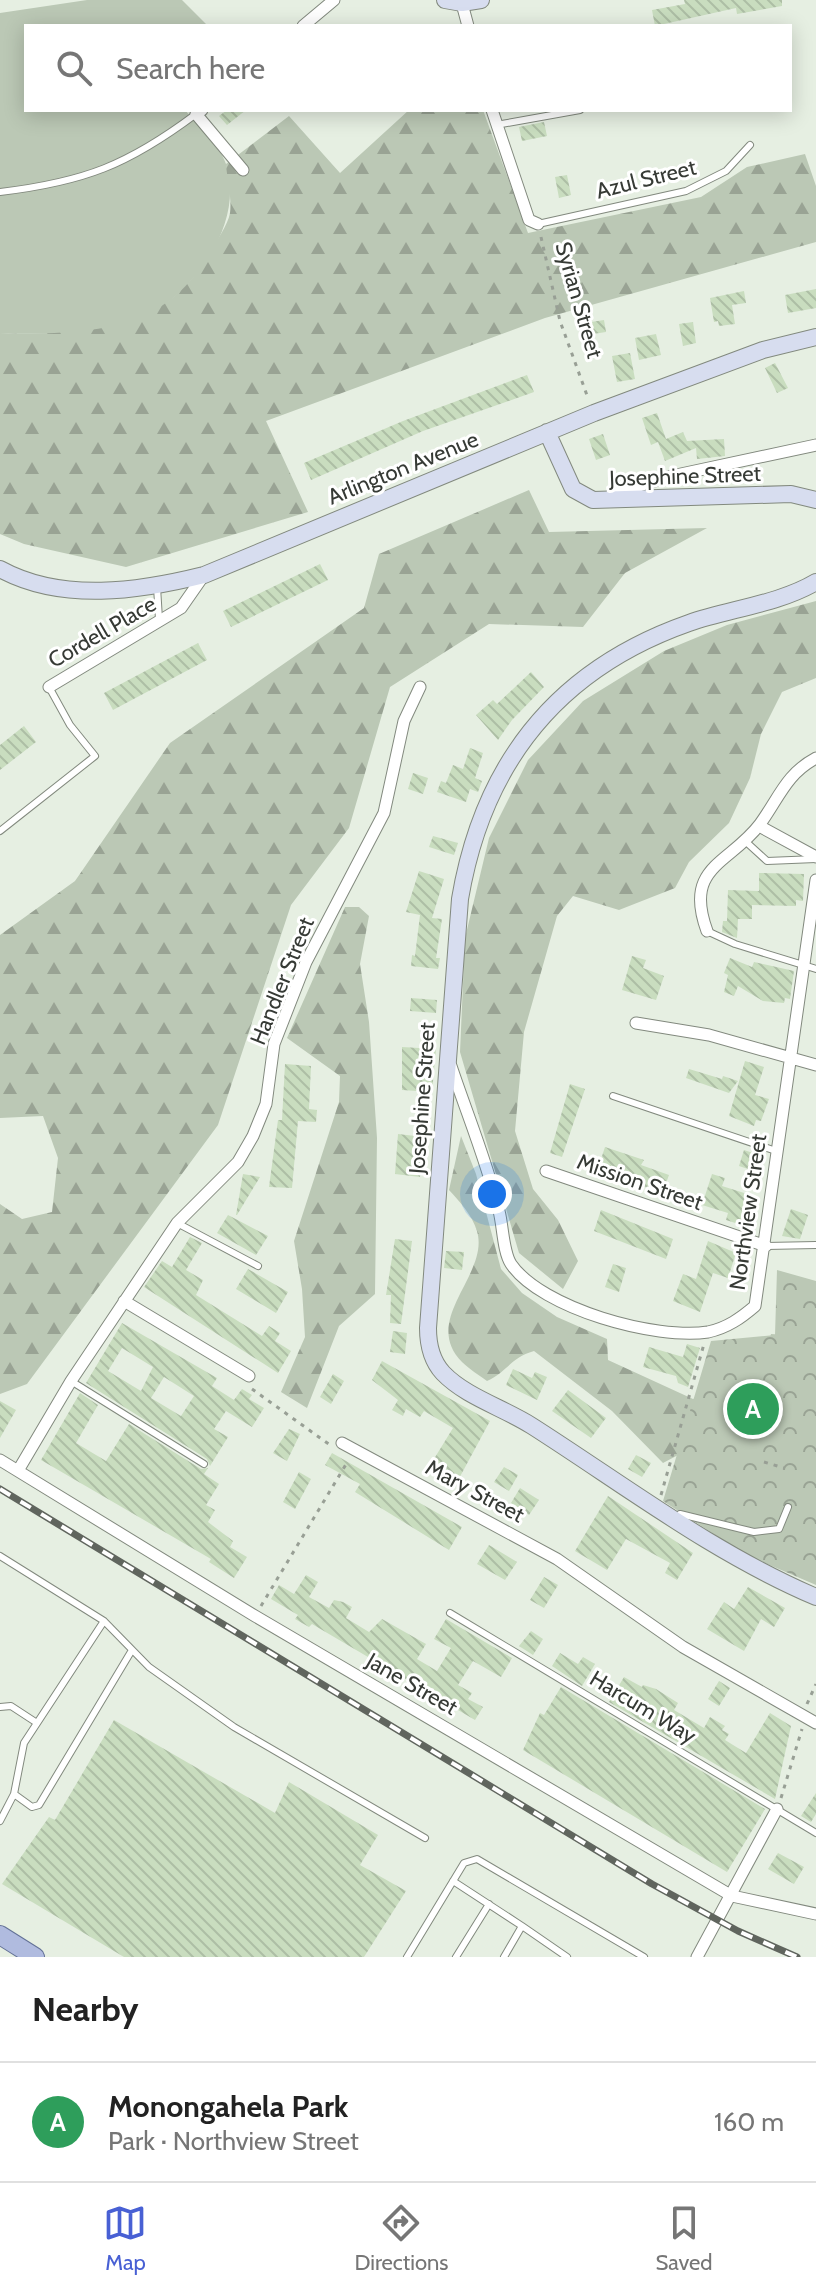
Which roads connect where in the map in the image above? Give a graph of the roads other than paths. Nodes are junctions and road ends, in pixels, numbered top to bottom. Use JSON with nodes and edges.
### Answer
{"nodes":[{"id":1,"x":334,"y":0,"type":"edge"},
{"id":2,"x":481,"y":0,"type":"edge"},
{"id":3,"x":456,"y":1,"type":"edge"},
{"id":4,"x":305,"y":24,"type":"edge"},
{"id":5,"x":467,"y":24,"type":"edge"},
{"id":6,"x":199,"y":112,"type":"edge"},
{"id":7,"x":493,"y":112,"type":"edge"},
{"id":8,"x":569,"y":112,"type":"edge"},
{"id":9,"x":496,"y":125,"type":"junction"},
{"id":10,"x":750,"y":145,"type":"dead end"},
{"id":11,"x":243,"y":170,"type":"dead end"},
{"id":12,"x":0,"y":192,"type":"edge"},
{"id":13,"x":538,"y":224,"type":"joint"},
{"id":14,"x":816,"y":337,"type":"edge"},
{"id":15,"x":547,"y":432,"type":"junction"},
{"id":16,"x":816,"y":445,"type":"edge"},
{"id":17,"x":593,"y":500,"type":"junction"},
{"id":18,"x":816,"y":500,"type":"edge"},
{"id":19,"x":0,"y":569,"type":"edge"},
{"id":20,"x":204,"y":575,"type":"junction"},
{"id":21,"x":816,"y":582,"type":"edge"},
{"id":22,"x":157,"y":587,"type":"junction"},
{"id":23,"x":158,"y":623,"type":"junction"},
{"id":24,"x":49,"y":687,"type":"joint"},
{"id":25,"x":420,"y":687,"type":"dead end"},
{"id":26,"x":816,"y":758,"type":"edge"},
{"id":27,"x":759,"y":826,"type":"junction"},
{"id":28,"x":0,"y":831,"type":"edge"},
{"id":29,"x":743,"y":839,"type":"junction"},
{"id":30,"x":816,"y":858,"type":"edge"},
{"id":31,"x":816,"y":880,"type":"edge"},
{"id":32,"x":707,"y":931,"type":"joint"},
{"id":33,"x":811,"y":967,"type":"edge"},
{"id":34,"x":636,"y":1023,"type":"dead end"},
{"id":35,"x":793,"y":1056,"type":"junction"},
{"id":36,"x":448,"y":1057,"type":"junction"},
{"id":37,"x":816,"y":1065,"type":"edge"},
{"id":38,"x":613,"y":1096,"type":"dead end"},
{"id":39,"x":776,"y":1151,"type":"junction"},
{"id":40,"x":546,"y":1171,"type":"dead end"},
{"id":41,"x":177,"y":1223,"type":"junction"},
{"id":42,"x":816,"y":1245,"type":"edge"},
{"id":43,"x":766,"y":1246,"type":"junction"},
{"id":44,"x":258,"y":1266,"type":"dead end"},
{"id":45,"x":124,"y":1301,"type":"junction"},
{"id":46,"x":249,"y":1376,"type":"road end"},
{"id":47,"x":71,"y":1381,"type":"junction"},
{"id":48,"x":342,"y":1443,"type":"road end"},
{"id":49,"x":0,"y":1460,"type":"edge"},
{"id":50,"x":204,"y":1464,"type":"dead end"},
{"id":51,"x":19,"y":1469,"type":"junction"},
{"id":52,"x":788,"y":1507,"type":"dead end"},
{"id":53,"x":680,"y":1514,"type":"dead end"},
{"id":54,"x":0,"y":1556,"type":"edge"},
{"id":55,"x":816,"y":1597,"type":"edge"},
{"id":56,"x":450,"y":1613,"type":"dead end"},
{"id":57,"x":104,"y":1621,"type":"junction"},
{"id":58,"x":132,"y":1650,"type":"junction"},
{"id":59,"x":0,"y":1707,"type":"edge"},
{"id":60,"x":37,"y":1723,"type":"junction"},
{"id":61,"x":816,"y":1723,"type":"edge"},
{"id":62,"x":14,"y":1794,"type":"junction"},
{"id":63,"x":777,"y":1809,"type":"junction"},
{"id":64,"x":0,"y":1821,"type":"edge"},
{"id":65,"x":816,"y":1833,"type":"edge"},
{"id":66,"x":425,"y":1838,"type":"dead end"},
{"id":67,"x":453,"y":1881,"type":"junction"},
{"id":68,"x":732,"y":1896,"type":"junction"},
{"id":69,"x":489,"y":1904,"type":"junction"},
{"id":70,"x":816,"y":1914,"type":"edge"},
{"id":71,"x":522,"y":1926,"type":"junction"},
{"id":72,"x":0,"y":1935,"type":"edge"},
{"id":73,"x":557,"y":1954,"type":"edge"},
{"id":74,"x":35,"y":1957,"type":"edge"},
{"id":75,"x":407,"y":1957,"type":"edge"},
{"id":76,"x":456,"y":1957,"type":"edge"},
{"id":77,"x":504,"y":1957,"type":"edge"},
{"id":78,"x":567,"y":1957,"type":"edge"},
{"id":79,"x":644,"y":1957,"type":"edge"},
{"id":80,"x":697,"y":1957,"type":"edge"}],
"edges":[{"from":1,"to":4,"type":"street"},
{"from":2,"to":3,"type":"street"},
{"from":3,"to":5,"type":"street"},
{"from":6,"to":11,"type":"street"},
{"from":6,"to":12,"type":"lane"},
{"from":7,"to":9,"type":"street","name":"Syrian Street"},
{"from":8,"to":9,"type":"lane"},
{"from":9,"to":13,"type":"street","name":"Syrian Street"},
{"from":10,"to":13,"type":"lane","name":"Azul Street"},
{"from":14,"to":15,"type":"street","name":"Arlington Avenue"},
{"from":15,"to":17,"type":"street","name":"Josephine Street"},
{"from":15,"to":20,"type":"street","name":"Arlington Avenue"},
{"from":16,"to":17,"type":"street"},
{"from":17,"to":18,"type":"street","name":"Josephine Street"},
{"from":19,"to":22,"type":"street","name":"Arlington Avenue"},
{"from":20,"to":22,"type":"street","name":"Arlington Avenue"},
{"from":20,"to":23,"type":"street","name":"Cordell Place"},
{"from":21,"to":36,"type":"street","name":"Josephine Street"},
{"from":22,"to":23,"type":"lane"},
{"from":23,"to":24,"type":"street","name":"Cordell Place"},
{"from":24,"to":28,"type":"lane"},
{"from":25,"to":41,"type":"street","name":"Handler Street"},
{"from":26,"to":27,"type":"street"},
{"from":27,"to":29,"type":"street"},
{"from":27,"to":30,"type":"street"},
{"from":29,"to":30,"type":"lane"},
{"from":29,"to":32,"type":"street"},
{"from":31,"to":33,"type":"street","name":"Northview Street"},
{"from":32,"to":33,"type":"lane"},
{"from":33,"to":35,"type":"street","name":"Northview Street"},
{"from":34,"to":35,"type":"street"},
{"from":35,"to":37,"type":"street"},
{"from":35,"to":39,"type":"street","name":"Northview Street"},
{"from":36,"to":43,"type":"street","name":"Northview Street"},
{"from":36,"to":55,"type":"street","name":"Josephine Street"},
{"from":38,"to":39,"type":"lane"},
{"from":39,"to":43,"type":"street","name":"Northview Street"},
{"from":40,"to":43,"type":"street","name":"Mission Street"},
{"from":41,"to":44,"type":"lane"},
{"from":41,"to":45,"type":"street","name":"Handler Street"},
{"from":42,"to":43,"type":"lane"},
{"from":45,"to":46,"type":"street"},
{"from":45,"to":47,"type":"street","name":"Handler Street"},
{"from":47,"to":50,"type":"lane"},
{"from":47,"to":51,"type":"street","name":"Handler Street"},
{"from":48,"to":61,"type":"street","name":"Mary Street"},
{"from":49,"to":51,"type":"street","name":"Jane Street"},
{"from":51,"to":68,"type":"street","name":"Jane Street"},
{"from":52,"to":53,"type":"lane"},
{"from":54,"to":57,"type":"lane"},
{"from":56,"to":63,"type":"lane","name":"Harcum Way"},
{"from":57,"to":58,"type":"lane"},
{"from":57,"to":60,"type":"lane"},
{"from":58,"to":62,"type":"lane"},
{"from":58,"to":66,"type":"lane"},
{"from":59,"to":60,"type":"lane"},
{"from":60,"to":62,"type":"lane"},
{"from":62,"to":64,"type":"lane"},
{"from":63,"to":65,"type":"lane","name":"Harcum Way"},
{"from":63,"to":68,"type":"street"},
{"from":67,"to":69,"type":"lane"},
{"from":67,"to":75,"type":"lane"},
{"from":67,"to":79,"type":"lane"},
{"from":68,"to":70,"type":"street","name":"Jane Street"},
{"from":68,"to":80,"type":"street"},
{"from":69,"to":71,"type":"lane"},
{"from":69,"to":76,"type":"lane"},
{"from":71,"to":73,"type":"lane"},
{"from":71,"to":77,"type":"lane"},
{"from":72,"to":74,"type":"main road"},
{"from":73,"to":78,"type":"lane"}]}
